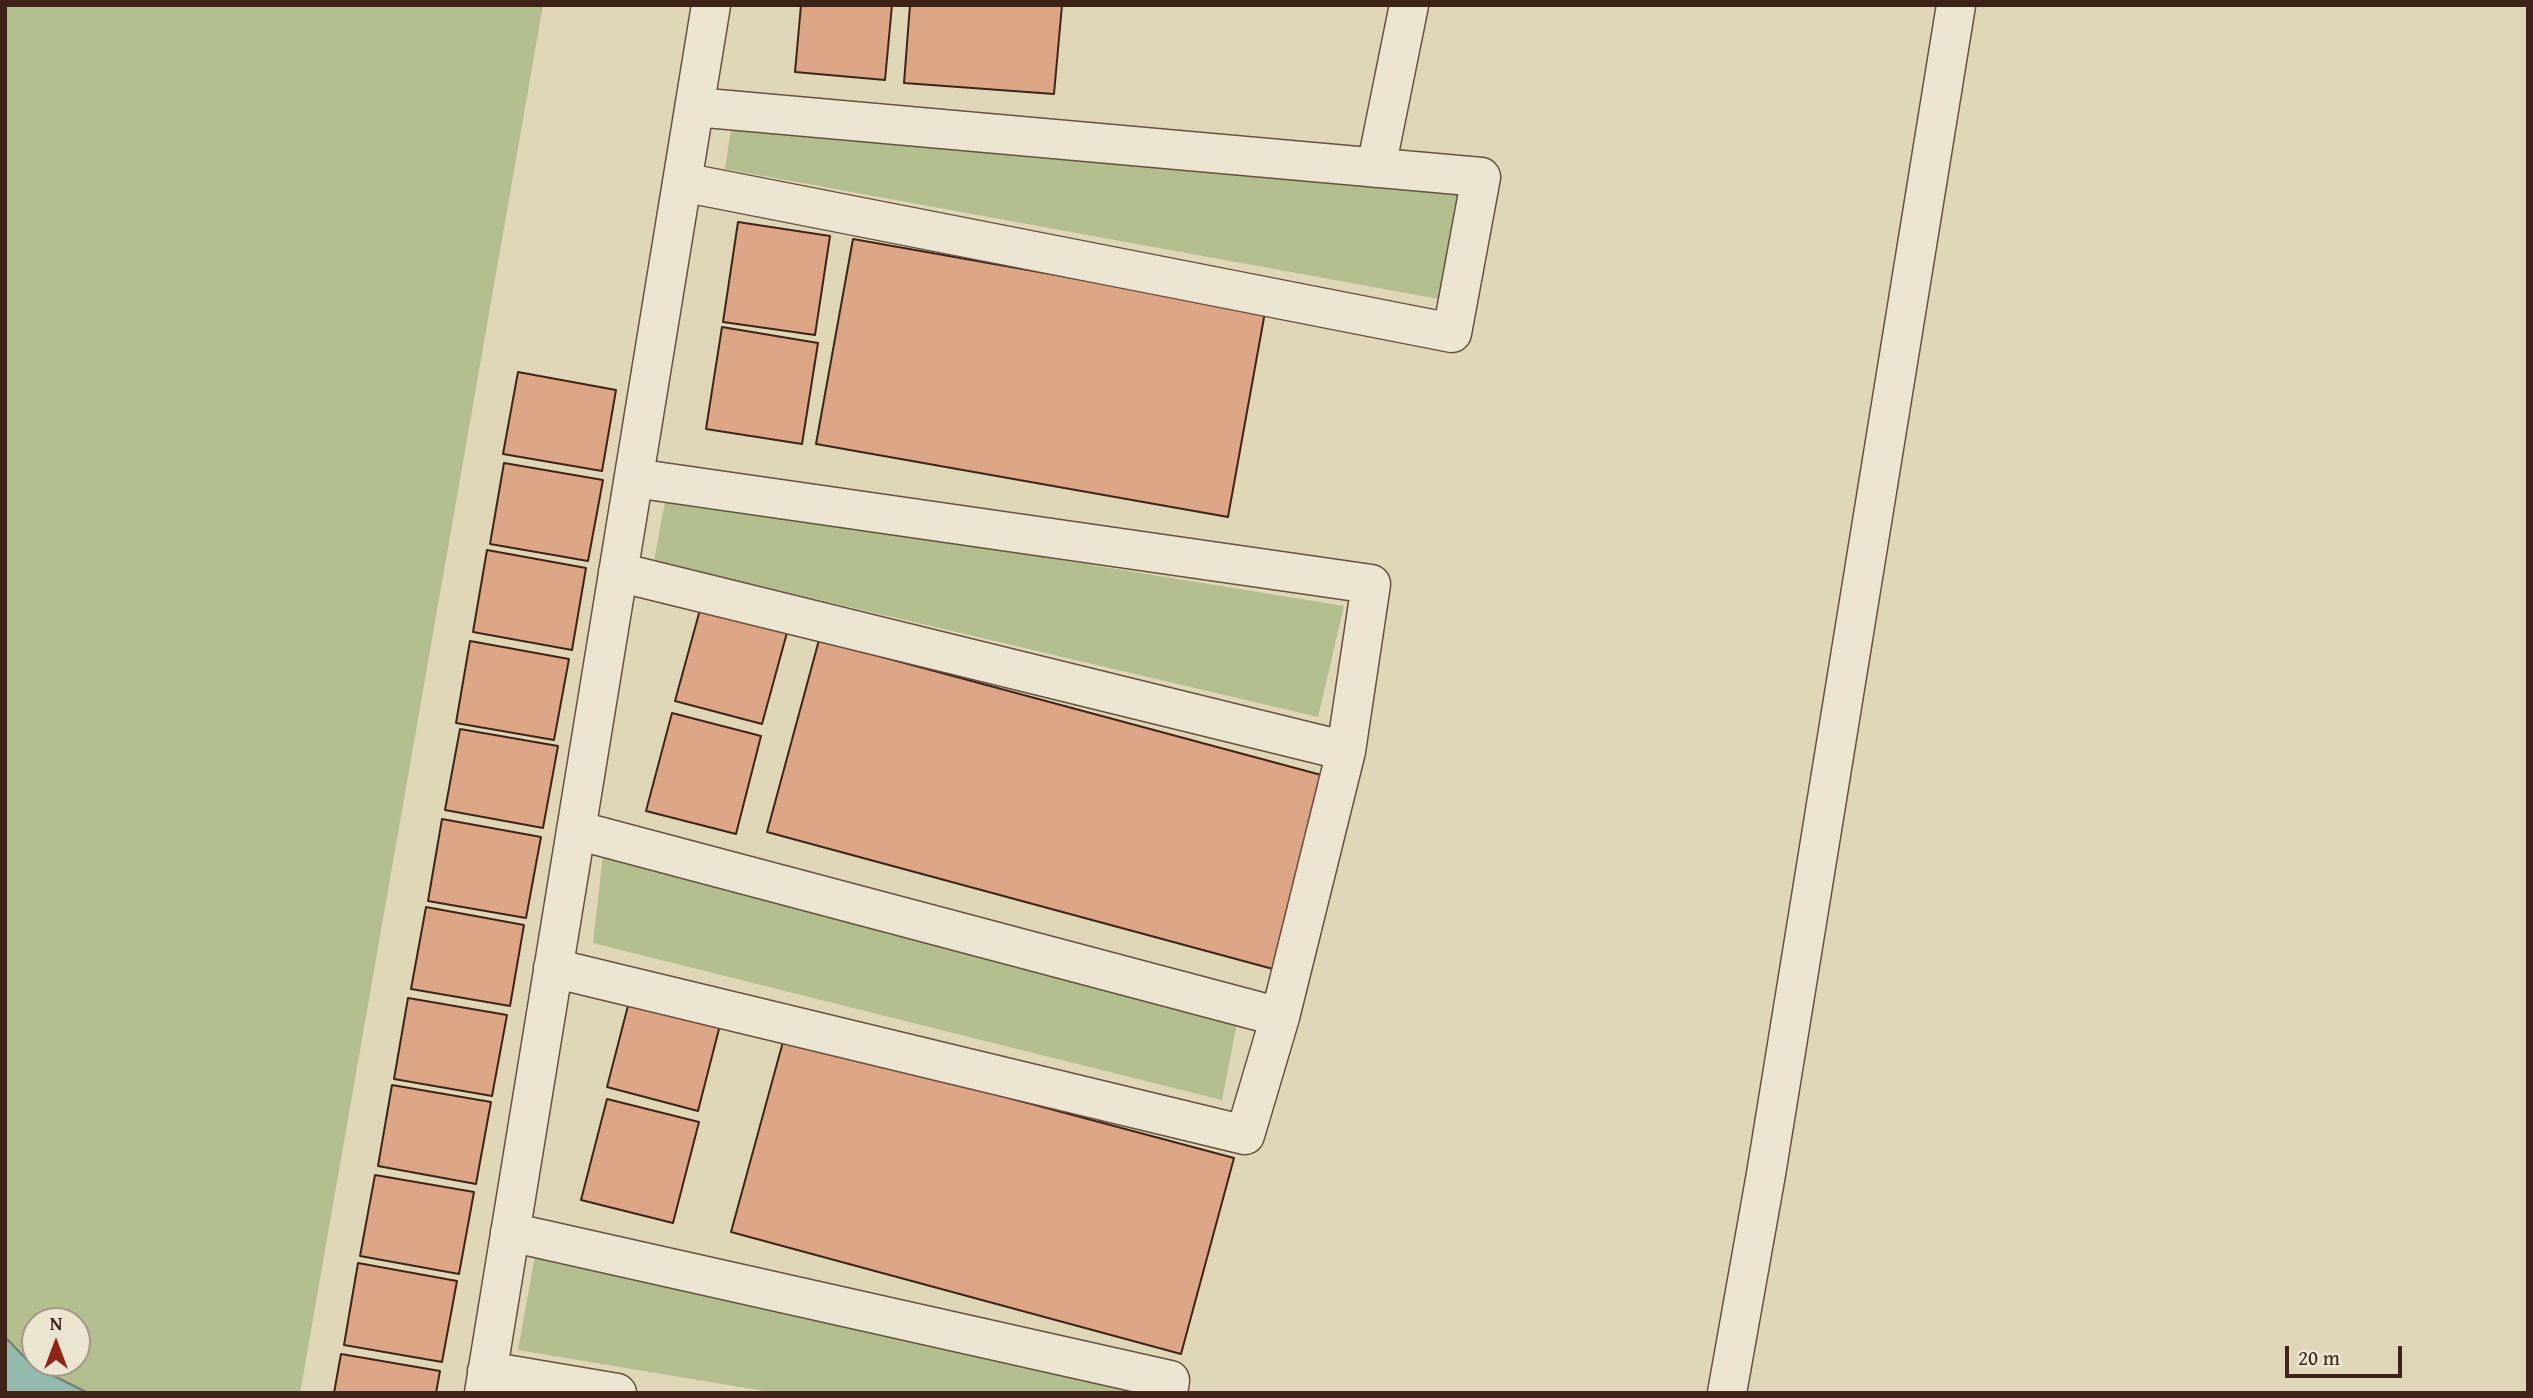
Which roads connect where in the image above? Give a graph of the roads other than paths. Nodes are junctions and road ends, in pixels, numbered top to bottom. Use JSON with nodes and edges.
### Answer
{"nodes":[{"id":1,"x":711,"y":5,"type":"edge"},
{"id":2,"x":1409,"y":5,"type":"edge"},
{"id":3,"x":1956,"y":5,"type":"edge"},
{"id":4,"x":695,"y":107,"type":"junction"},
{"id":5,"x":1376,"y":168,"type":"junction"},
{"id":6,"x":682,"y":182,"type":"junction"},
{"id":7,"x":634,"y":478,"type":"junction"},
{"id":8,"x":618,"y":572,"type":"junction"},
{"id":9,"x":1346,"y":751,"type":"junction"},
{"id":10,"x":576,"y":830,"type":"junction"},
{"id":11,"x":553,"y":968,"type":"junction"},
{"id":12,"x":1280,"y":1017,"type":"junction"},
{"id":13,"x":510,"y":1232,"type":"junction"},
{"id":14,"x":485,"y":1382,"type":"edge"},
{"id":15,"x":617,"y":1393,"type":"edge"},
{"id":16,"x":1168,"y":1393,"type":"edge"},
{"id":17,"x":1727,"y":1393,"type":"edge"}],
"edges":[{"from":1,"to":4,"type":"street"},
{"from":2,"to":5,"type":"street"},
{"from":3,"to":17,"type":"street"},
{"from":4,"to":5,"type":"street"},
{"from":4,"to":6,"type":"street"},
{"from":5,"to":6,"type":"street"},
{"from":6,"to":7,"type":"street"},
{"from":7,"to":8,"type":"street"},
{"from":7,"to":9,"type":"street"},
{"from":8,"to":9,"type":"street"},
{"from":8,"to":10,"type":"street"},
{"from":9,"to":12,"type":"street"},
{"from":10,"to":11,"type":"street"},
{"from":10,"to":12,"type":"street"},
{"from":11,"to":12,"type":"street"},
{"from":11,"to":13,"type":"street"},
{"from":13,"to":14,"type":"street"},
{"from":13,"to":16,"type":"street"},
{"from":14,"to":15,"type":"street"}]}
